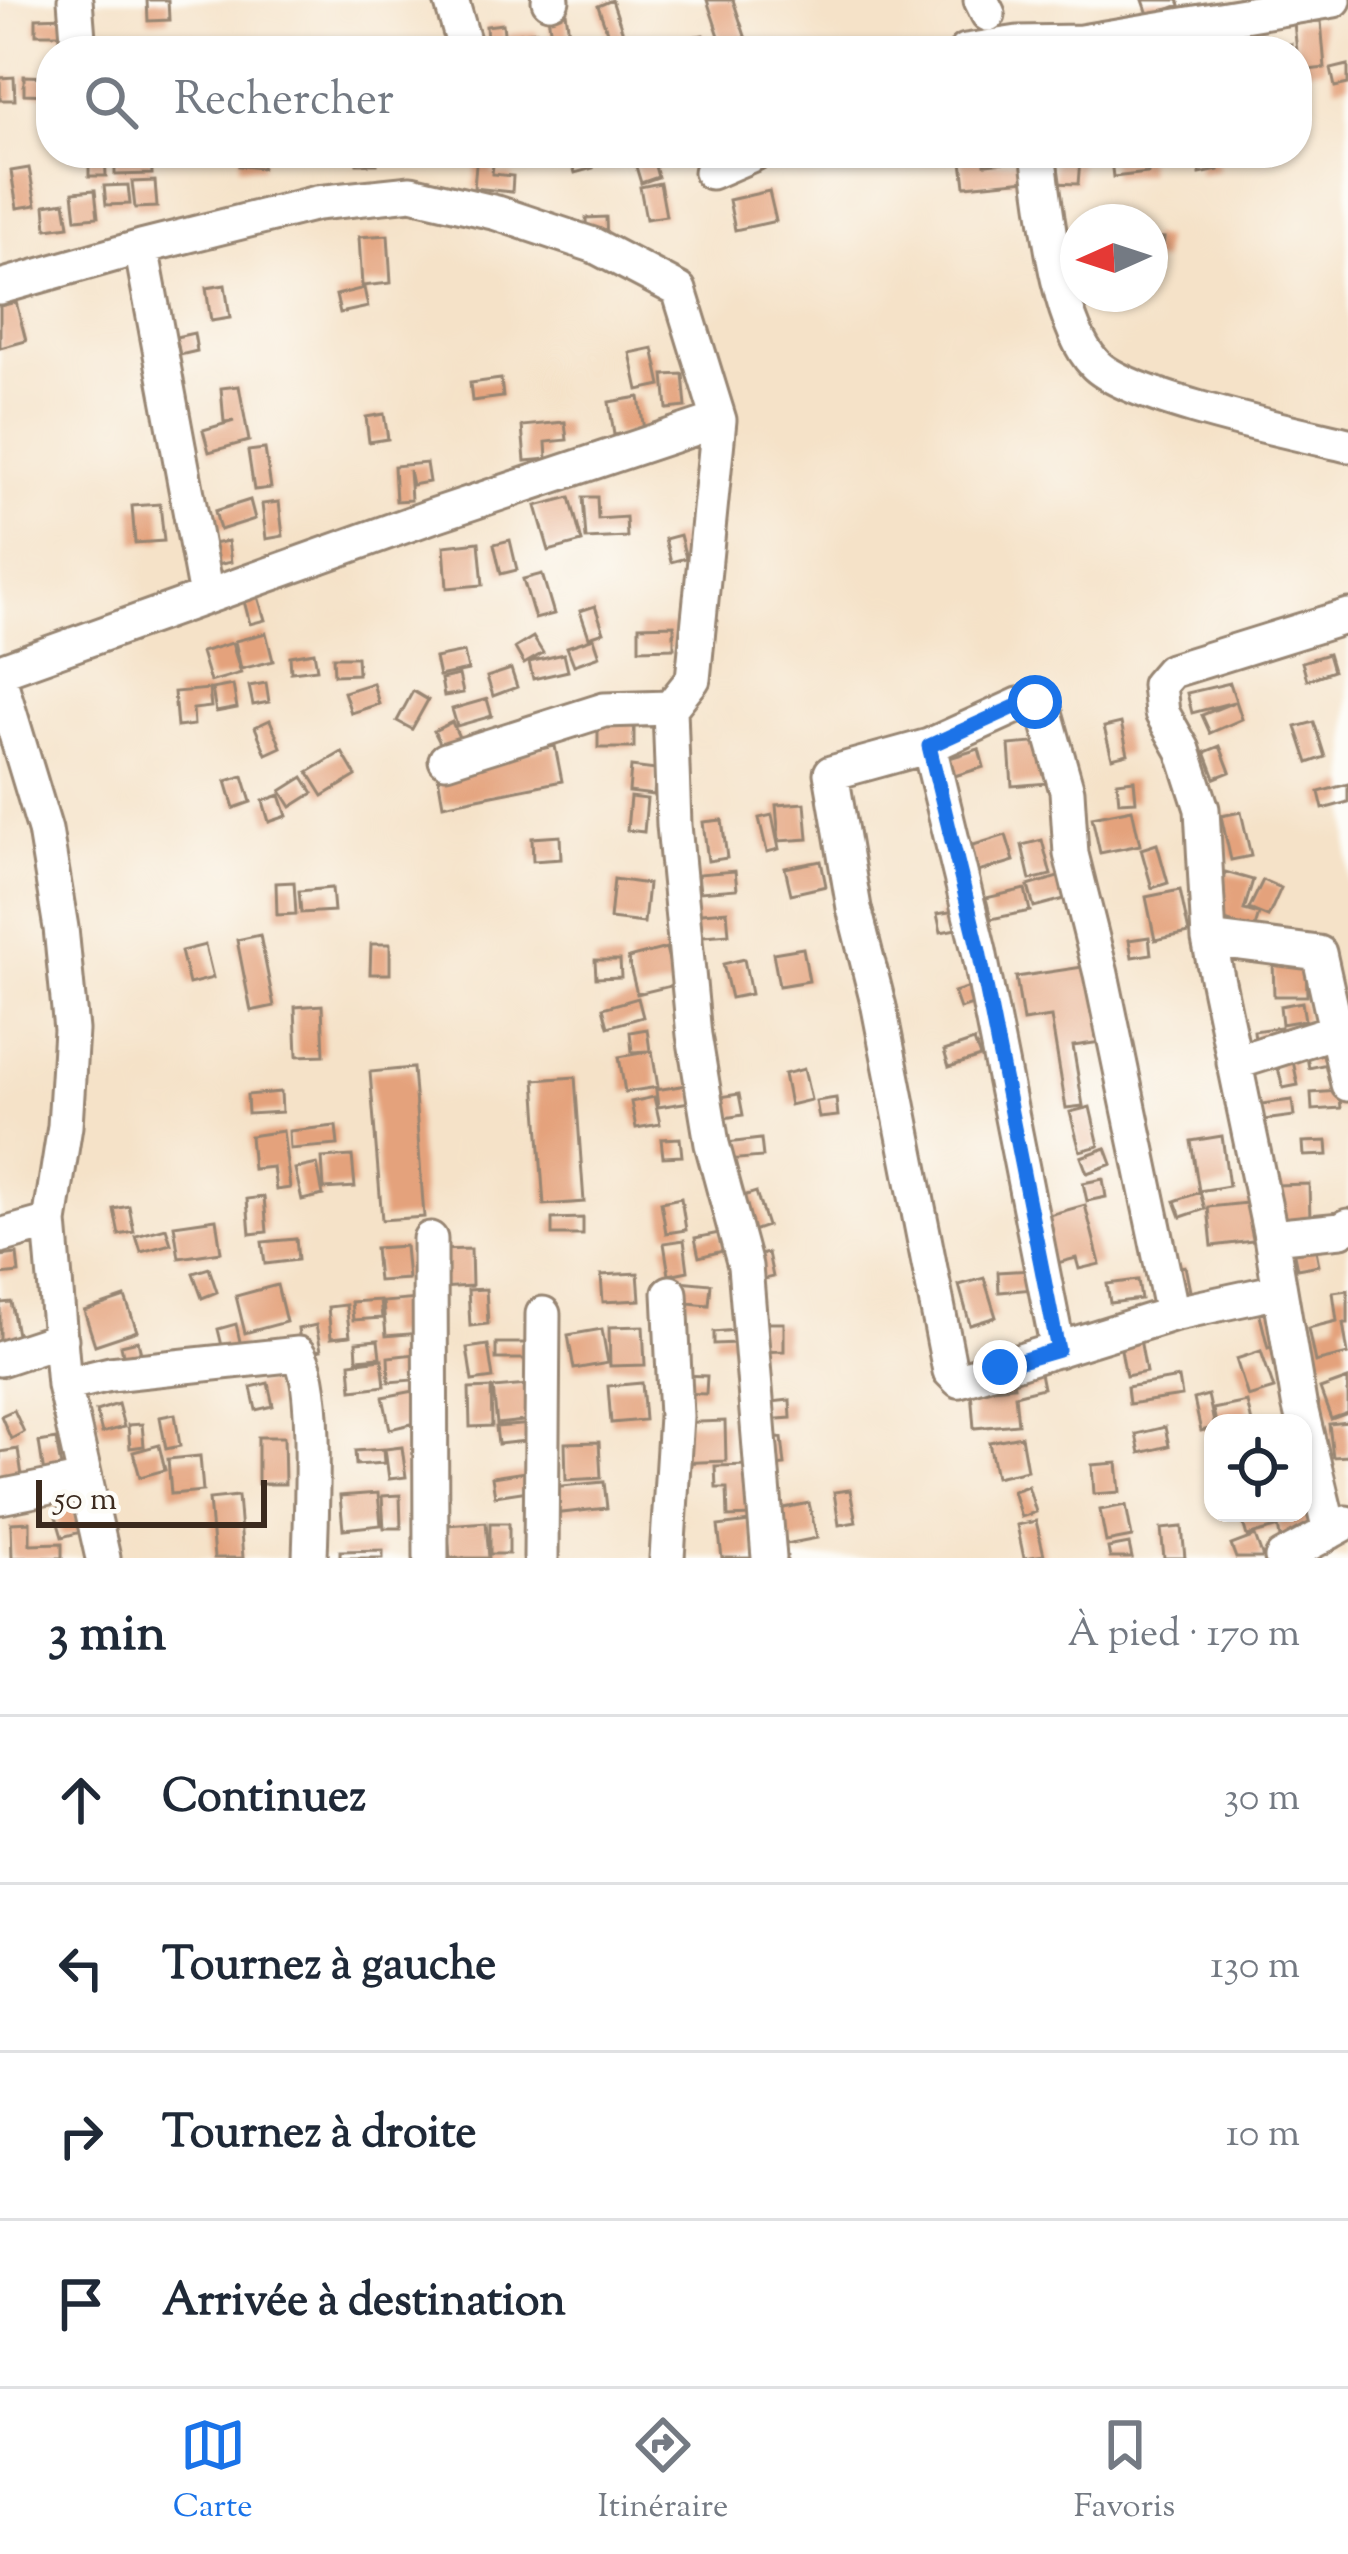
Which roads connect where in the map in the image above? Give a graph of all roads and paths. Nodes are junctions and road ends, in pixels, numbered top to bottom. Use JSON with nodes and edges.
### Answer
{"nodes":[{"id":1,"x":75,"y":0,"type":"edge"},
{"id":2,"x":451,"y":0,"type":"edge"},
{"id":3,"x":1334,"y":0,"type":"edge"},
{"id":4,"x":1346,"y":0,"type":"edge"},
{"id":5,"x":1348,"y":20,"type":"edge"},
{"id":6,"x":79,"y":36,"type":"edge"},
{"id":7,"x":462,"y":36,"type":"edge"},
{"id":8,"x":1117,"y":36,"type":"edge"},
{"id":9,"x":719,"y":168,"type":"edge"},
{"id":10,"x":1040,"y":168,"type":"edge"},
{"id":11,"x":710,"y":172,"type":"dead end"},
{"id":12,"x":141,"y":247,"type":"junction"},
{"id":13,"x":0,"y":287,"type":"edge"},
{"id":14,"x":719,"y":420,"type":"junction"},
{"id":15,"x":1348,"y":445,"type":"edge"},
{"id":16,"x":206,"y":596,"type":"junction"},
{"id":17,"x":1348,"y":616,"type":"edge"},
{"id":18,"x":0,"y":671,"type":"edge"},
{"id":19,"x":0,"y":681,"type":"edge"},
{"id":20,"x":670,"y":708,"type":"junction"},
{"id":21,"x":929,"y":746,"type":"junction"},
{"id":22,"x":446,"y":760,"type":"dead end"},
{"id":23,"x":1209,"y":939,"type":"junction"},
{"id":24,"x":1343,"y":1029,"type":"edge"},
{"id":25,"x":1234,"y":1063,"type":"junction"},
{"id":26,"x":1348,"y":1084,"type":"edge"},
{"id":27,"x":50,"y":1222,"type":"junction"},
{"id":28,"x":1348,"y":1226,"type":"edge"},
{"id":29,"x":0,"y":1236,"type":"edge"},
{"id":30,"x":1270,"y":1237,"type":"junction"},
{"id":31,"x":430,"y":1239,"type":"dead end"},
{"id":32,"x":1279,"y":1291,"type":"junction"},
{"id":33,"x":670,"y":1293,"type":"dead end"},
{"id":34,"x":543,"y":1314,"type":"dead end"},
{"id":35,"x":1172,"y":1314,"type":"junction"},
{"id":36,"x":61,"y":1339,"type":"junction"},
{"id":37,"x":1058,"y":1350,"type":"junction"},
{"id":38,"x":0,"y":1358,"type":"edge"},
{"id":39,"x":64,"y":1385,"type":"junction"},
{"id":40,"x":85,"y":1480,"type":"junction"},
{"id":41,"x":0,"y":1497,"type":"edge"},
{"id":42,"x":1339,"y":1527,"type":"edge"},
{"id":43,"x":103,"y":1558,"type":"edge"},
{"id":44,"x":310,"y":1558,"type":"edge"},
{"id":45,"x":431,"y":1558,"type":"edge"},
{"id":46,"x":541,"y":1558,"type":"edge"},
{"id":47,"x":668,"y":1558,"type":"edge"},
{"id":48,"x":770,"y":1558,"type":"edge"},
{"id":49,"x":1282,"y":1558,"type":"edge"}],
"edges":[{"from":1,"to":6,"type":"street"},
{"from":2,"to":7,"type":"street"},
{"from":3,"to":8,"type":"street"},
{"from":4,"to":5,"type":"street"},
{"from":9,"to":11,"type":"street"},
{"from":10,"to":15,"type":"street"},
{"from":12,"to":13,"type":"street"},
{"from":12,"to":14,"type":"street"},
{"from":12,"to":16,"type":"street"},
{"from":14,"to":16,"type":"street"},
{"from":14,"to":20,"type":"street"},
{"from":16,"to":18,"type":"street"},
{"from":17,"to":23,"type":"street"},
{"from":19,"to":27,"type":"street"},
{"from":20,"to":22,"type":"street"},
{"from":20,"to":48,"type":"street"},
{"from":21,"to":35,"type":"street"},
{"from":21,"to":37,"type":"street"},
{"from":21,"to":37,"type":"street"},
{"from":23,"to":24,"type":"street"},
{"from":23,"to":25,"type":"street"},
{"from":24,"to":25,"type":"street"},
{"from":24,"to":26,"type":"street"},
{"from":25,"to":30,"type":"street"},
{"from":27,"to":29,"type":"street"},
{"from":27,"to":36,"type":"street"},
{"from":28,"to":30,"type":"street"},
{"from":30,"to":32,"type":"street"},
{"from":31,"to":45,"type":"street"},
{"from":32,"to":35,"type":"street"},
{"from":32,"to":42,"type":"street"},
{"from":33,"to":47,"type":"street"},
{"from":34,"to":46,"type":"street"},
{"from":35,"to":37,"type":"street"},
{"from":36,"to":38,"type":"street"},
{"from":36,"to":39,"type":"street"},
{"from":39,"to":40,"type":"street"},
{"from":39,"to":44,"type":"street"},
{"from":40,"to":41,"type":"street"},
{"from":40,"to":43,"type":"street"},
{"from":42,"to":49,"type":"street"}]}
